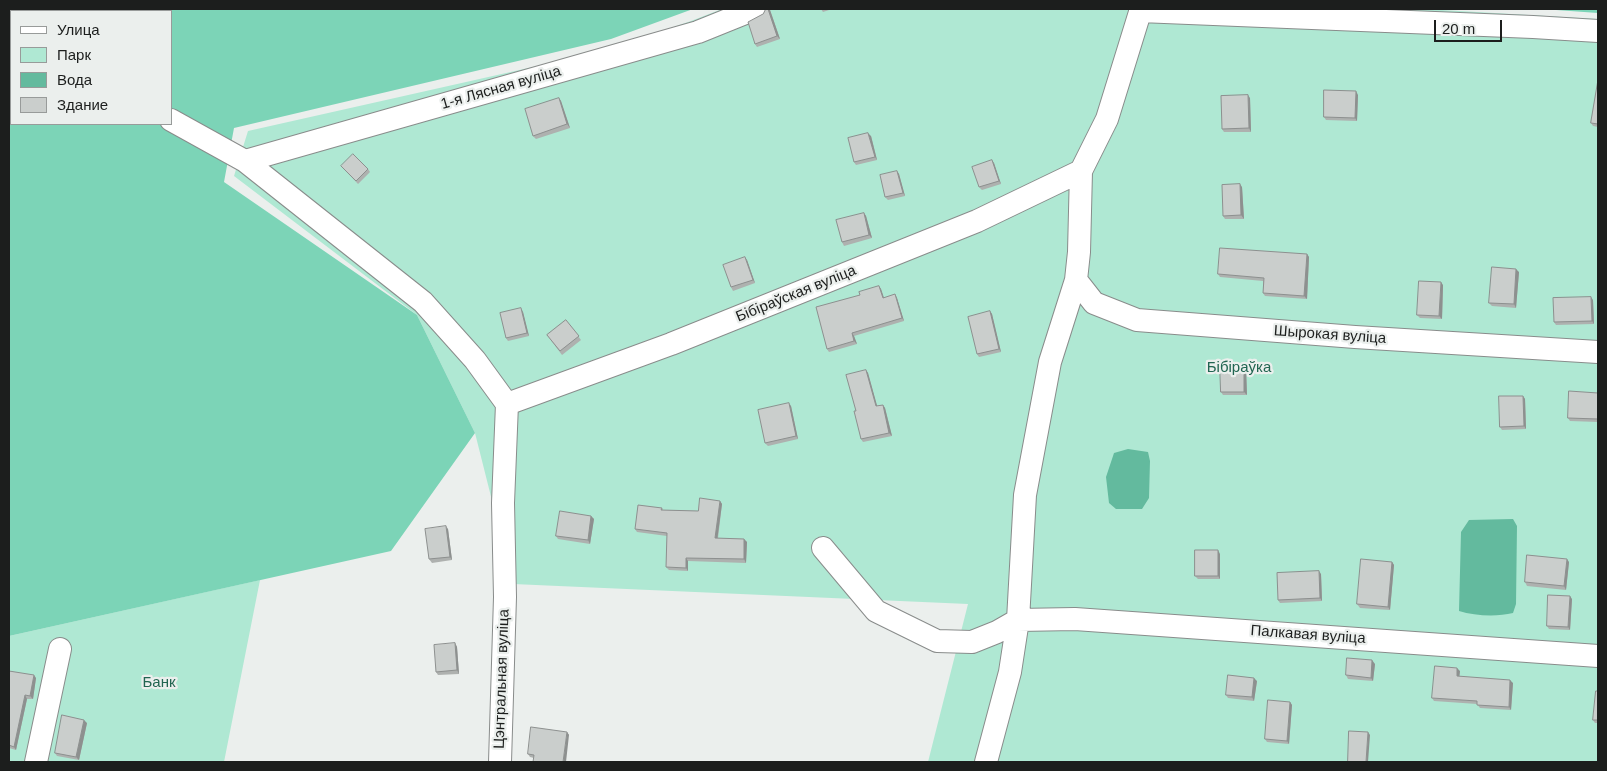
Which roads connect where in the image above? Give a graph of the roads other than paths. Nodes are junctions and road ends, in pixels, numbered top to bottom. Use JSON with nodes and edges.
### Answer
{"nodes":[{"id":1,"x":755,"y":9,"type":"edge"},
{"id":2,"x":1140,"y":10,"type":"edge"},
{"id":3,"x":1598,"y":31,"type":"edge"},
{"id":4,"x":172,"y":121,"type":"edge"},
{"id":5,"x":245,"y":161,"type":"junction"},
{"id":6,"x":1081,"y":172,"type":"junction"},
{"id":7,"x":1076,"y":280,"type":"junction"},
{"id":8,"x":1598,"y":352,"type":"edge"},
{"id":9,"x":507,"y":404,"type":"junction"},
{"id":10,"x":823,"y":548,"type":"dead end"},
{"id":11,"x":1018,"y":620,"type":"junction"},
{"id":12,"x":60,"y":649,"type":"dead end"},
{"id":13,"x":1598,"y":656,"type":"edge"},
{"id":14,"x":36,"y":762,"type":"edge"},
{"id":15,"x":500,"y":762,"type":"edge"},
{"id":16,"x":986,"y":762,"type":"edge"}],
"edges":[{"from":1,"to":5,"type":"street","name":"1-я Лясная вуліца"},
{"from":2,"to":3,"type":"street"},
{"from":2,"to":6,"type":"street"},
{"from":4,"to":5,"type":"street"},
{"from":5,"to":9,"type":"street"},
{"from":6,"to":7,"type":"street"},
{"from":6,"to":9,"type":"street","name":"Бібіраўская вуліца"},
{"from":7,"to":8,"type":"street","name":"Шырокая вуліца"},
{"from":7,"to":11,"type":"street"},
{"from":9,"to":15,"type":"street","name":"Цэнтральная вуліца"},
{"from":10,"to":11,"type":"street"},
{"from":11,"to":13,"type":"street","name":"Палкавая вуліца"},
{"from":11,"to":16,"type":"street"},
{"from":12,"to":14,"type":"street"}]}
